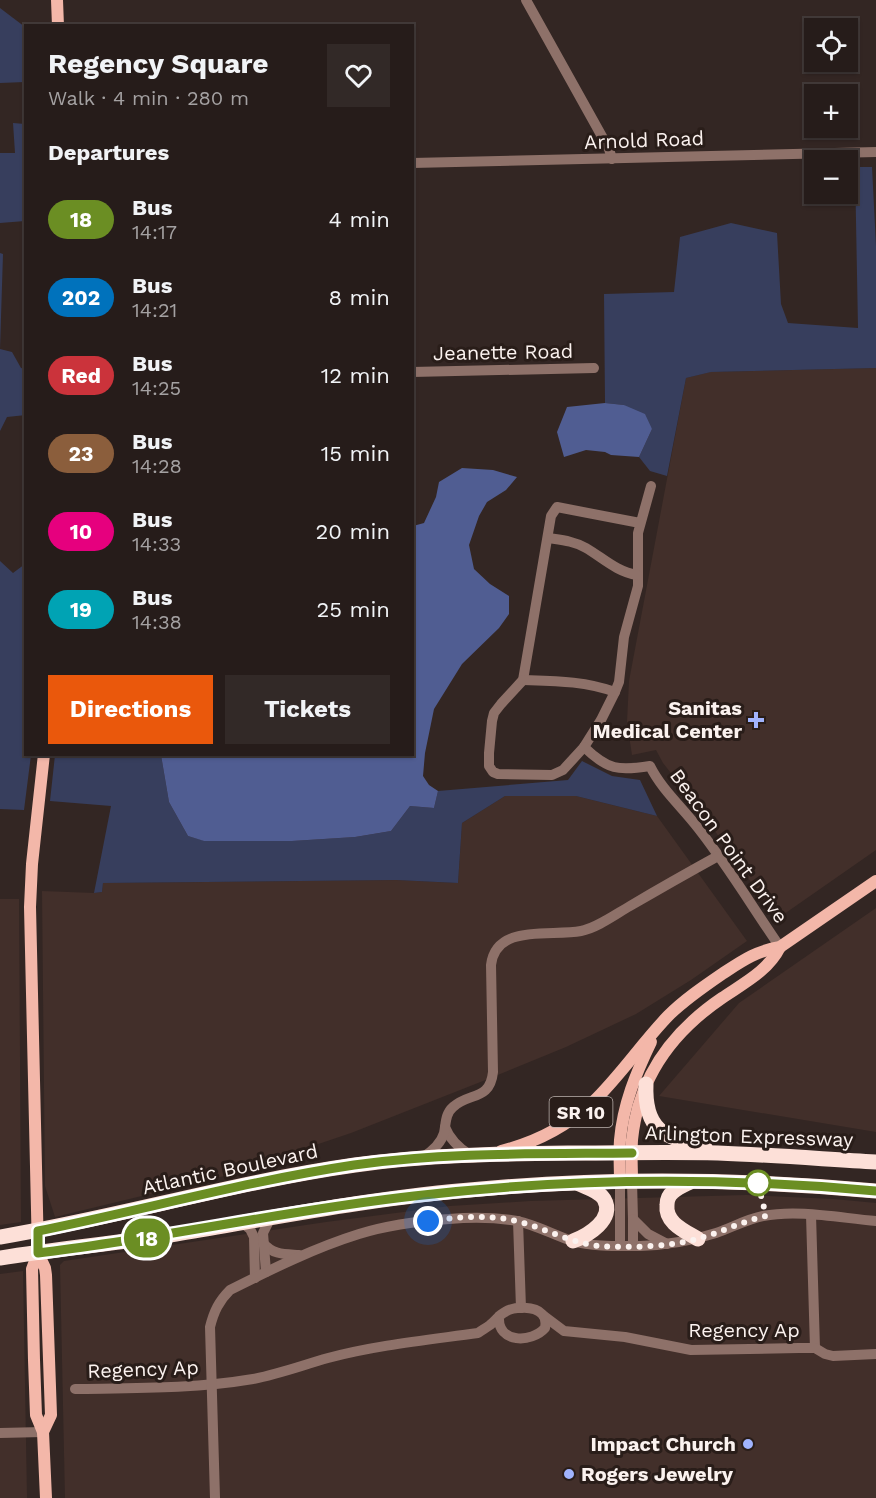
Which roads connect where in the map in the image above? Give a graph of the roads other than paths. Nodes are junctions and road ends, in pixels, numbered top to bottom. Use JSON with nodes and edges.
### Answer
{"nodes":[{"id":1,"x":57,"y":0,"type":"edge"},
{"id":2,"x":526,"y":0,"type":"edge"},
{"id":3,"x":58,"y":24,"type":"edge"},
{"id":4,"x":876,"y":152,"type":"edge"},
{"id":5,"x":612,"y":159,"type":"junction"},
{"id":6,"x":414,"y":163,"type":"edge"},
{"id":7,"x":594,"y":368,"type":"dead end"},
{"id":8,"x":414,"y":372,"type":"edge"},
{"id":9,"x":651,"y":486,"type":"dead end"},
{"id":10,"x":640,"y":523,"type":"junction"},
{"id":11,"x":548,"y":538,"type":"junction"},
{"id":12,"x":637,"y":575,"type":"junction"},
{"id":13,"x":523,"y":680,"type":"junction"},
{"id":14,"x":615,"y":692,"type":"junction"},
{"id":15,"x":584,"y":747,"type":"junction"},
{"id":16,"x":44,"y":756,"type":"edge"},
{"id":17,"x":718,"y":856,"type":"junction"},
{"id":18,"x":876,"y":881,"type":"edge"},
{"id":19,"x":780,"y":947,"type":"junction"},
{"id":20,"x":662,"y":1023,"type":"junction"},
{"id":21,"x":646,"y":1084,"type":"junction"},
{"id":22,"x":445,"y":1127,"type":"junction"},
{"id":23,"x":626,"y":1153,"type":"junction"},
{"id":24,"x":734,"y":1154,"type":"junction"},
{"id":25,"x":470,"y":1155,"type":"junction"},
{"id":26,"x":421,"y":1158,"type":"junction"},
{"id":27,"x":876,"y":1162,"type":"edge"},
{"id":28,"x":690,"y":1181,"type":"junction"},
{"id":29,"x":626,"y":1182,"type":"junction"},
{"id":30,"x":577,"y":1183,"type":"junction"},
{"id":31,"x":876,"y":1191,"type":"edge"},
{"id":32,"x":811,"y":1215,"type":"junction"},
{"id":33,"x":271,"y":1217,"type":"junction"},
{"id":34,"x":633,"y":1219,"type":"junction"},
{"id":35,"x":518,"y":1221,"type":"junction"},
{"id":36,"x":876,"y":1221,"type":"edge"},
{"id":37,"x":241,"y":1222,"type":"junction"},
{"id":38,"x":38,"y":1231,"type":"junction"},
{"id":39,"x":0,"y":1237,"type":"edge"},
{"id":40,"x":698,"y":1239,"type":"junction"},
{"id":41,"x":573,"y":1241,"type":"junction"},
{"id":42,"x":264,"y":1243,"type":"junction"},
{"id":43,"x":667,"y":1244,"type":"junction"},
{"id":44,"x":620,"y":1246,"type":"junction"},
{"id":45,"x":633,"y":1246,"type":"junction"},
{"id":46,"x":38,"y":1253,"type":"junction"},
{"id":47,"x":303,"y":1255,"type":"junction"},
{"id":48,"x":0,"y":1258,"type":"edge"},
{"id":49,"x":266,"y":1272,"type":"junction"},
{"id":50,"x":255,"y":1278,"type":"junction"},
{"id":51,"x":521,"y":1308,"type":"junction"},
{"id":52,"x":499,"y":1316,"type":"junction"},
{"id":53,"x":544,"y":1316,"type":"junction"},
{"id":54,"x":564,"y":1331,"type":"junction"},
{"id":55,"x":478,"y":1333,"type":"junction"},
{"id":56,"x":504,"y":1333,"type":"junction"},
{"id":57,"x":540,"y":1334,"type":"junction"},
{"id":58,"x":815,"y":1348,"type":"junction"},
{"id":59,"x":876,"y":1354,"type":"edge"},
{"id":60,"x":213,"y":1384,"type":"junction"},
{"id":61,"x":75,"y":1389,"type":"dead end"},
{"id":62,"x":43,"y":1432,"type":"junction"},
{"id":63,"x":0,"y":1433,"type":"edge"},
{"id":64,"x":46,"y":1498,"type":"edge"},
{"id":65,"x":215,"y":1498,"type":"edge"}],
"edges":[{"from":1,"to":3,"type":"main road"},
{"from":2,"to":5,"type":"street"},
{"from":4,"to":5,"type":"street","name":"Arnold Road"},
{"from":5,"to":6,"type":"street","name":"Arnold Road"},
{"from":7,"to":8,"type":"street","name":"Jeanette Road"},
{"from":9,"to":10,"type":"street"},
{"from":10,"to":11,"type":"street"},
{"from":10,"to":12,"type":"street"},
{"from":11,"to":12,"type":"street"},
{"from":11,"to":13,"type":"street"},
{"from":12,"to":14,"type":"street"},
{"from":13,"to":14,"type":"street"},
{"from":13,"to":15,"type":"street"},
{"from":14,"to":15,"type":"street"},
{"from":15,"to":17,"type":"street","name":"Beacon Point Drive"},
{"from":16,"to":38,"type":"main road"},
{"from":17,"to":19,"type":"street","name":"Beacon Point Drive"},
{"from":17,"to":22,"type":"street"},
{"from":18,"to":19,"type":"main road","name":"Atlantic Boulevard","number":"SR 10"},
{"from":19,"to":20,"type":"main road","name":"Atlantic Boulevard","number":"SR 10"},
{"from":19,"to":21,"type":"main road","name":"Atlantic Boulevard","number":"SR 10"},
{"from":20,"to":23,"type":"main road"},
{"from":20,"to":25,"type":"main road","name":"Atlantic Boulevard","number":"SR 10"},
{"from":21,"to":23,"type":"main road","name":"Atlantic Boulevard","number":"SR 10"},
{"from":21,"to":24,"type":"highway"},
{"from":22,"to":25,"type":"street"},
{"from":22,"to":26,"type":"street"},
{"from":23,"to":24,"type":"highway","name":"Arlington Expressway"},
{"from":23,"to":25,"type":"highway","name":"Atlantic Boulevard"},
{"from":23,"to":29,"type":"main road","name":"Atlantic Boulevard","number":"SR 10"},
{"from":24,"to":27,"type":"highway","name":"Arlington Expressway"},
{"from":25,"to":26,"type":"highway","name":"Atlantic Boulevard","number":"SR 10"},
{"from":26,"to":38,"type":"highway","name":"Atlantic Boulevard","number":"SR 10"},
{"from":28,"to":29,"type":"highway"},
{"from":28,"to":31,"type":"highway"},
{"from":28,"to":40,"type":"highway"},
{"from":29,"to":30,"type":"highway"},
{"from":29,"to":34,"type":"street"},
{"from":29,"to":44,"type":"street"},
{"from":30,"to":33,"type":"highway"},
{"from":30,"to":41,"type":"highway"},
{"from":32,"to":36,"type":"street","name":"Regency Ap"},
{"from":32,"to":40,"type":"street","name":"Regency Ap"},
{"from":32,"to":58,"type":"street"},
{"from":33,"to":37,"type":"highway"},
{"from":33,"to":42,"type":"street"},
{"from":34,"to":43,"type":"street"},
{"from":34,"to":45,"type":"street"},
{"from":35,"to":41,"type":"street","name":"Regency Ap"},
{"from":35,"to":47,"type":"street","name":"Regency Ap"},
{"from":35,"to":51,"type":"street"},
{"from":37,"to":46,"type":"highway"},
{"from":37,"to":50,"type":"street"},
{"from":38,"to":39,"type":"highway","name":"Atlantic Boulevard","number":"SR 10"},
{"from":38,"to":46,"type":"main road"},
{"from":40,"to":43,"type":"street","name":"Regency Ap"},
{"from":41,"to":44,"type":"street","name":"Regency Ap"},
{"from":42,"to":47,"type":"street"},
{"from":42,"to":49,"type":"street"},
{"from":43,"to":45,"type":"street","name":"Regency Ap"},
{"from":44,"to":45,"type":"street","name":"Regency Ap"},
{"from":46,"to":48,"type":"highway"},
{"from":46,"to":62,"type":"main road"},
{"from":47,"to":49,"type":"street","name":"Regency Ap"},
{"from":49,"to":50,"type":"street","name":"Regency Ap"},
{"from":50,"to":60,"type":"street","name":"Regency Ap"},
{"from":51,"to":52,"type":"street"},
{"from":51,"to":53,"type":"street"},
{"from":52,"to":55,"type":"street"},
{"from":52,"to":56,"type":"street"},
{"from":53,"to":54,"type":"street"},
{"from":53,"to":57,"type":"street"},
{"from":54,"to":57,"type":"street","name":"Regency Ap"},
{"from":54,"to":58,"type":"street","name":"Regency Ap"},
{"from":55,"to":56,"type":"street","name":"Regency Ap"},
{"from":55,"to":60,"type":"street","name":"Regency Ap"},
{"from":56,"to":57,"type":"street"},
{"from":58,"to":59,"type":"street","name":"Regency Ap"},
{"from":60,"to":61,"type":"street","name":"Regency Ap"},
{"from":60,"to":65,"type":"street","name":"Regency Ap"},
{"from":62,"to":63,"type":"street"},
{"from":62,"to":64,"type":"main road"}]}
